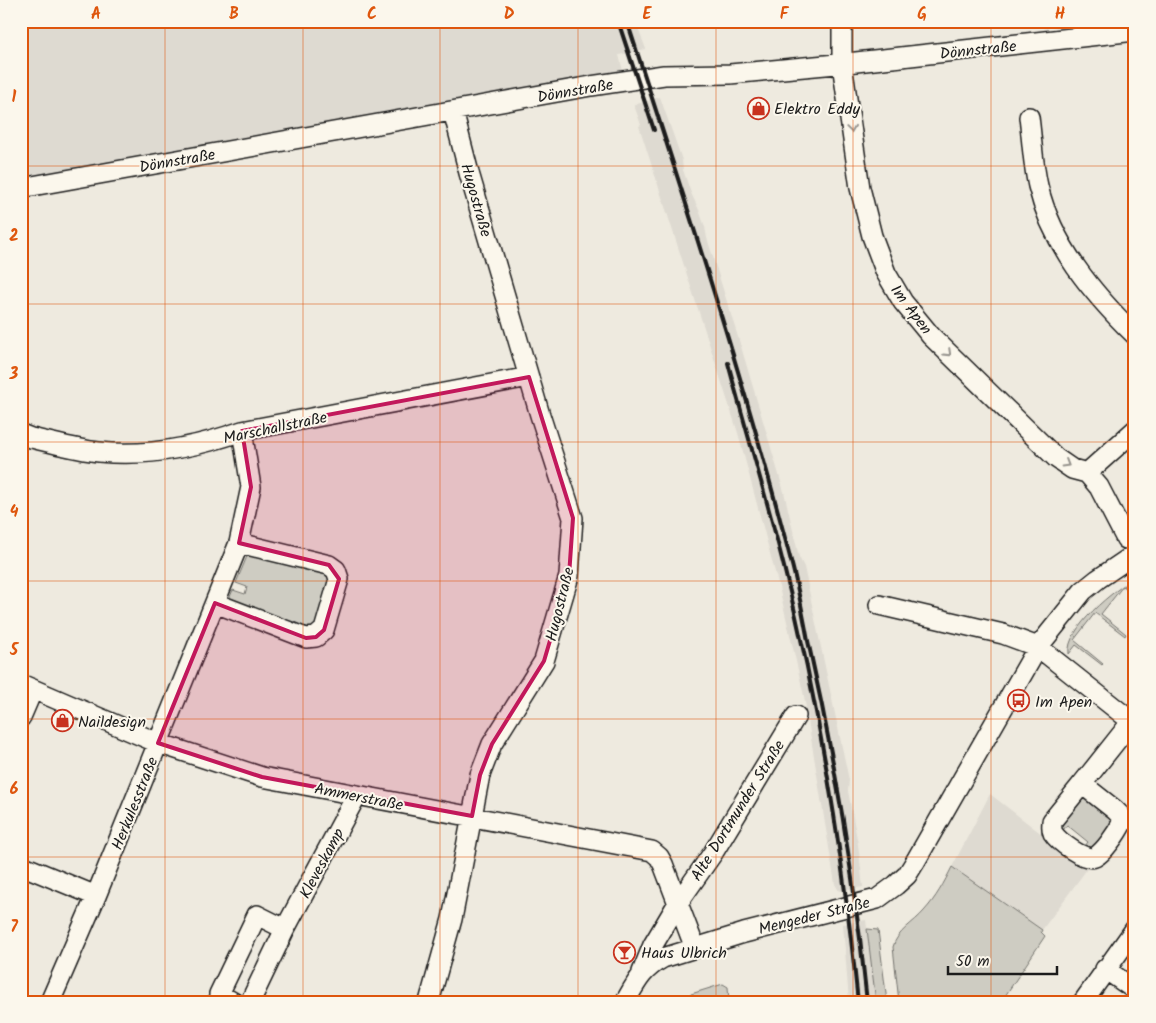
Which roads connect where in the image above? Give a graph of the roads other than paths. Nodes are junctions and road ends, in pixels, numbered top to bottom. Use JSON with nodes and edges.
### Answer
{"nodes":[{"id":1,"x":842,"y":21,"type":"edge"},
{"id":2,"x":1135,"y":32,"type":"edge"},
{"id":3,"x":842,"y":64,"type":"junction"},
{"id":4,"x":453,"y":111,"type":"junction"},
{"id":5,"x":1029,"y":117,"type":"dead end"},
{"id":6,"x":21,"y":188,"type":"edge"},
{"id":7,"x":1135,"y":335,"type":"edge"},
{"id":8,"x":529,"y":377,"type":"junction"},
{"id":9,"x":1135,"y":430,"type":"edge"},
{"id":10,"x":242,"y":431,"type":"junction"},
{"id":11,"x":21,"y":434,"type":"edge"},
{"id":12,"x":1087,"y":473,"type":"junction"},
{"id":13,"x":239,"y":543,"type":"junction"},
{"id":14,"x":1130,"y":547,"type":"edge"},
{"id":15,"x":215,"y":603,"type":"junction"},
{"id":16,"x":879,"y":605,"type":"dead end"},
{"id":17,"x":1038,"y":648,"type":"junction"},
{"id":18,"x":27,"y":687,"type":"edge"},
{"id":19,"x":796,"y":716,"type":"dead end"},
{"id":20,"x":21,"y":717,"type":"edge"},
{"id":21,"x":1133,"y":723,"type":"edge"},
{"id":22,"x":158,"y":743,"type":"junction"},
{"id":23,"x":1082,"y":784,"type":"dead end"},
{"id":24,"x":354,"y":795,"type":"junction"},
{"id":25,"x":472,"y":816,"type":"junction"},
{"id":26,"x":21,"y":865,"type":"edge"},
{"id":27,"x":96,"y":896,"type":"junction"},
{"id":28,"x":678,"y":903,"type":"junction"},
{"id":29,"x":285,"y":929,"type":"junction"},
{"id":30,"x":1135,"y":929,"type":"edge"},
{"id":31,"x":695,"y":948,"type":"junction"},
{"id":32,"x":1105,"y":969,"type":"junction"},
{"id":33,"x":642,"y":973,"type":"junction"},
{"id":34,"x":1135,"y":990,"type":"edge"},
{"id":35,"x":50,"y":1002,"type":"edge"},
{"id":36,"x":232,"y":1002,"type":"edge"},
{"id":37,"x":250,"y":1002,"type":"edge"},
{"id":38,"x":429,"y":1002,"type":"edge"},
{"id":39,"x":625,"y":1002,"type":"edge"},
{"id":40,"x":1083,"y":1002,"type":"edge"}],
"edges":[{"from":1,"to":3,"type":"street","name":"Im Apen"},
{"from":2,"to":3,"type":"street","name":"Dönnstraße"},
{"from":3,"to":4,"type":"street","name":"Dönnstraße"},
{"from":3,"to":12,"type":"street","name":"Im Apen","one_way":true},
{"from":4,"to":6,"type":"street","name":"Dönnstraße"},
{"from":4,"to":8,"type":"street","name":"Hugostraße"},
{"from":5,"to":7,"type":"street"},
{"from":8,"to":10,"type":"street","name":"Marschallstraße"},
{"from":8,"to":25,"type":"street","name":"Hugostraße"},
{"from":9,"to":12,"type":"street"},
{"from":10,"to":11,"type":"street","name":"Marschallstraße"},
{"from":10,"to":13,"type":"street","name":"Herkulesstraße"},
{"from":12,"to":14,"type":"street","name":"Im Apen"},
{"from":13,"to":15,"type":"street","name":"Herkulesstraße"},
{"from":13,"to":15,"type":"street"},
{"from":14,"to":17,"type":"street","name":"Mengeder Straße"},
{"from":15,"to":22,"type":"street","name":"Herkulesstraße"},
{"from":16,"to":17,"type":"street"},
{"from":17,"to":21,"type":"street"},
{"from":17,"to":31,"type":"street","name":"Mengeder Straße"},
{"from":18,"to":20,"type":"street"},
{"from":18,"to":22,"type":"street","name":"Ammerstraße"},
{"from":19,"to":28,"type":"street","name":"Alte Dortmunder Straße"},
{"from":21,"to":23,"type":"street"},
{"from":22,"to":24,"type":"street","name":"Ammerstraße"},
{"from":22,"to":27,"type":"street","name":"Herkulesstraße"},
{"from":24,"to":25,"type":"street","name":"Ammerstraße"},
{"from":24,"to":29,"type":"street","name":"Kleveskamp"},
{"from":25,"to":28,"type":"street","name":"Ammerstraße"},
{"from":25,"to":38,"type":"street","name":"Hugostraße"},
{"from":26,"to":27,"type":"street"},
{"from":27,"to":35,"type":"street","name":"Herkulesstraße"},
{"from":28,"to":31,"type":"street","name":"Ammerstraße"},
{"from":28,"to":33,"type":"street"},
{"from":29,"to":36,"type":"street"},
{"from":29,"to":37,"type":"street","name":"Kleveskamp"},
{"from":30,"to":32,"type":"street"},
{"from":31,"to":33,"type":"street","name":"Mengeder Straße"},
{"from":32,"to":34,"type":"street"},
{"from":32,"to":40,"type":"street"},
{"from":33,"to":39,"type":"street","name":"Mengeder Straße"}]}
